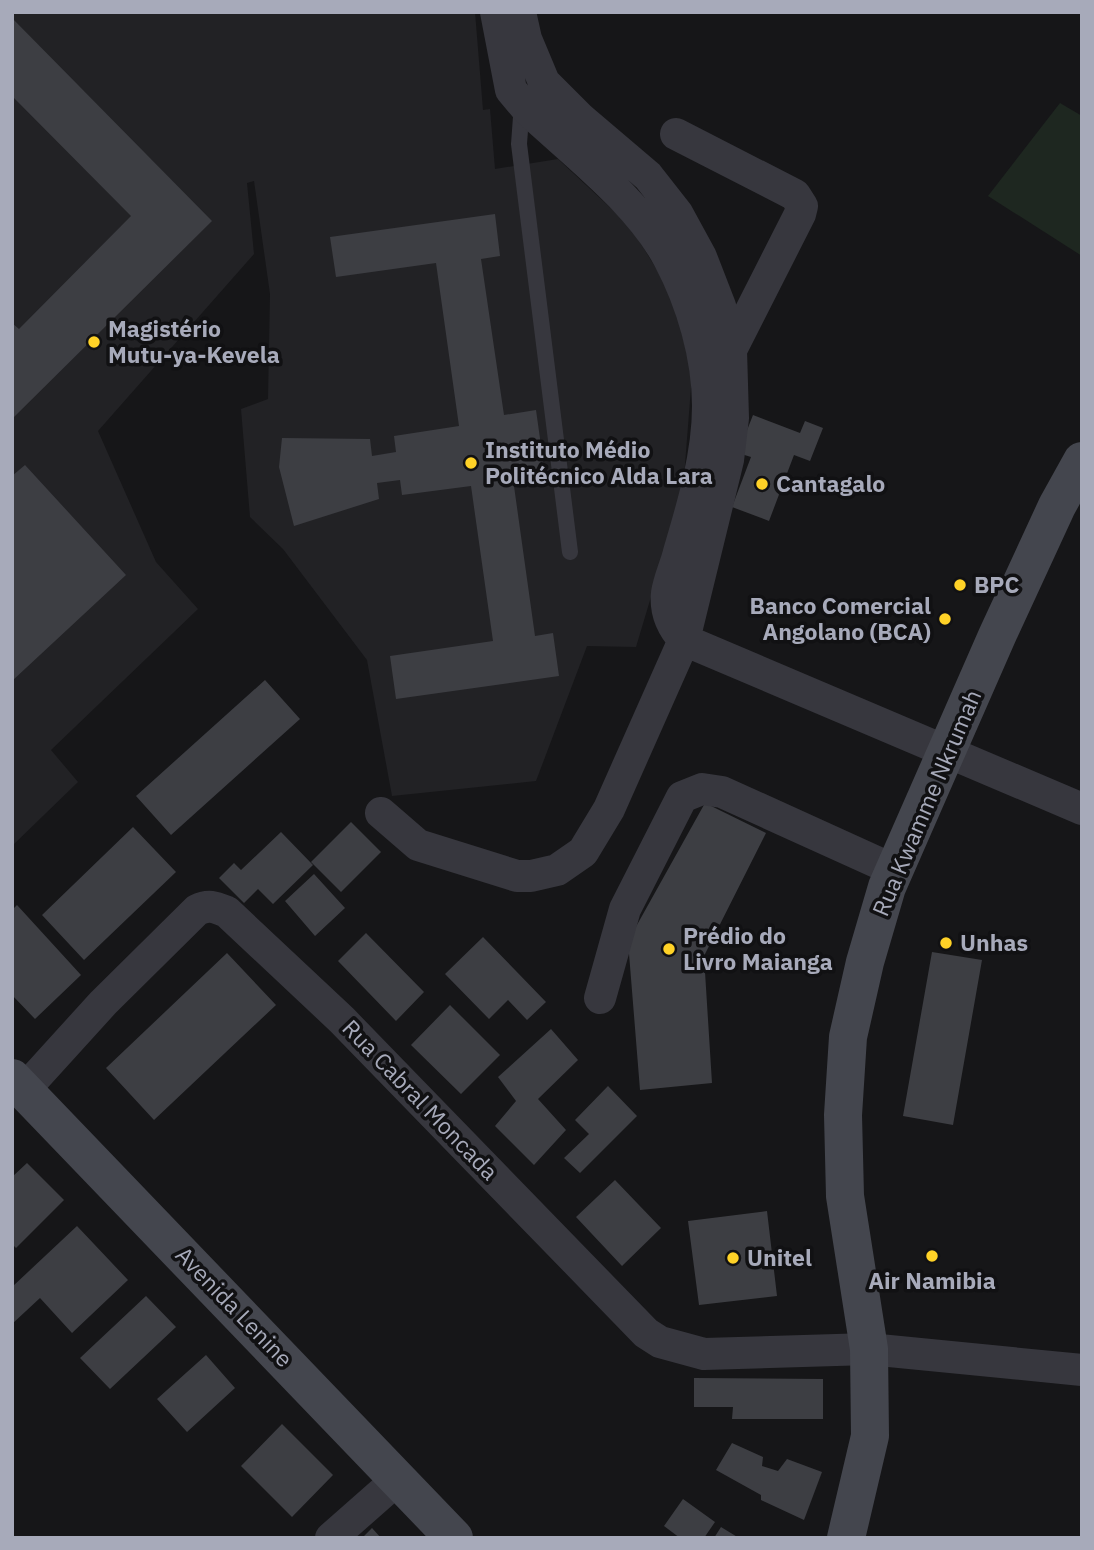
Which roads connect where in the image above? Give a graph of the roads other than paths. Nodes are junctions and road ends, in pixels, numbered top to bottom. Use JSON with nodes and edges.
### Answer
{"nodes":[{"id":1,"x":496,"y":12,"type":"edge"},
{"id":2,"x":520,"y":12,"type":"edge"},
{"id":3,"x":533,"y":93,"type":"junction"},
{"id":4,"x":676,"y":134,"type":"dead end"},
{"id":5,"x":706,"y":312,"type":"junction"},
{"id":6,"x":731,"y":350,"type":"junction"},
{"id":7,"x":1082,"y":461,"type":"edge"},
{"id":8,"x":570,"y":552,"type":"dead end"},
{"id":9,"x":684,"y":640,"type":"junction"},
{"id":10,"x":947,"y":753,"type":"junction"},
{"id":11,"x":1082,"y":808,"type":"edge"},
{"id":12,"x":381,"y":813,"type":"dead end"},
{"id":13,"x":894,"y":870,"type":"junction"},
{"id":14,"x":600,"y":998,"type":"dead end"},
{"id":15,"x":18,"y":1084,"type":"edge"},
{"id":16,"x":869,"y":1349,"type":"junction"},
{"id":17,"x":1082,"y":1370,"type":"edge"},
{"id":18,"x":398,"y":1479,"type":"junction"},
{"id":19,"x":331,"y":1538,"type":"edge"},
{"id":20,"x":454,"y":1538,"type":"edge"},
{"id":21,"x":846,"y":1538,"type":"edge"}],
"edges":[{"from":1,"to":3,"type":"street"},
{"from":2,"to":3,"type":"street"},
{"from":3,"to":5,"type":"street"},
{"from":3,"to":8,"type":"lane"},
{"from":4,"to":6,"type":"street"},
{"from":5,"to":6,"type":"street"},
{"from":5,"to":9,"type":"street"},
{"from":6,"to":9,"type":"street"},
{"from":7,"to":10,"type":"street","name":"Rua Kwamme Nkrumah"},
{"from":9,"to":10,"type":"street"},
{"from":9,"to":12,"type":"street"},
{"from":10,"to":11,"type":"street"},
{"from":10,"to":13,"type":"street","name":"Rua Kwamme Nkrumah"},
{"from":13,"to":14,"type":"street"},
{"from":13,"to":16,"type":"street","name":"Rua Kwamme Nkrumah"},
{"from":15,"to":16,"type":"street","name":"Rua Cabral Moncada"},
{"from":15,"to":18,"type":"street","name":"Avenida Lenine"},
{"from":16,"to":17,"type":"street"},
{"from":16,"to":21,"type":"street","name":"Rua Kwamme Nkrumah"},
{"from":18,"to":19,"type":"street"},
{"from":18,"to":20,"type":"street","name":"Avenida Lenine"}]}
